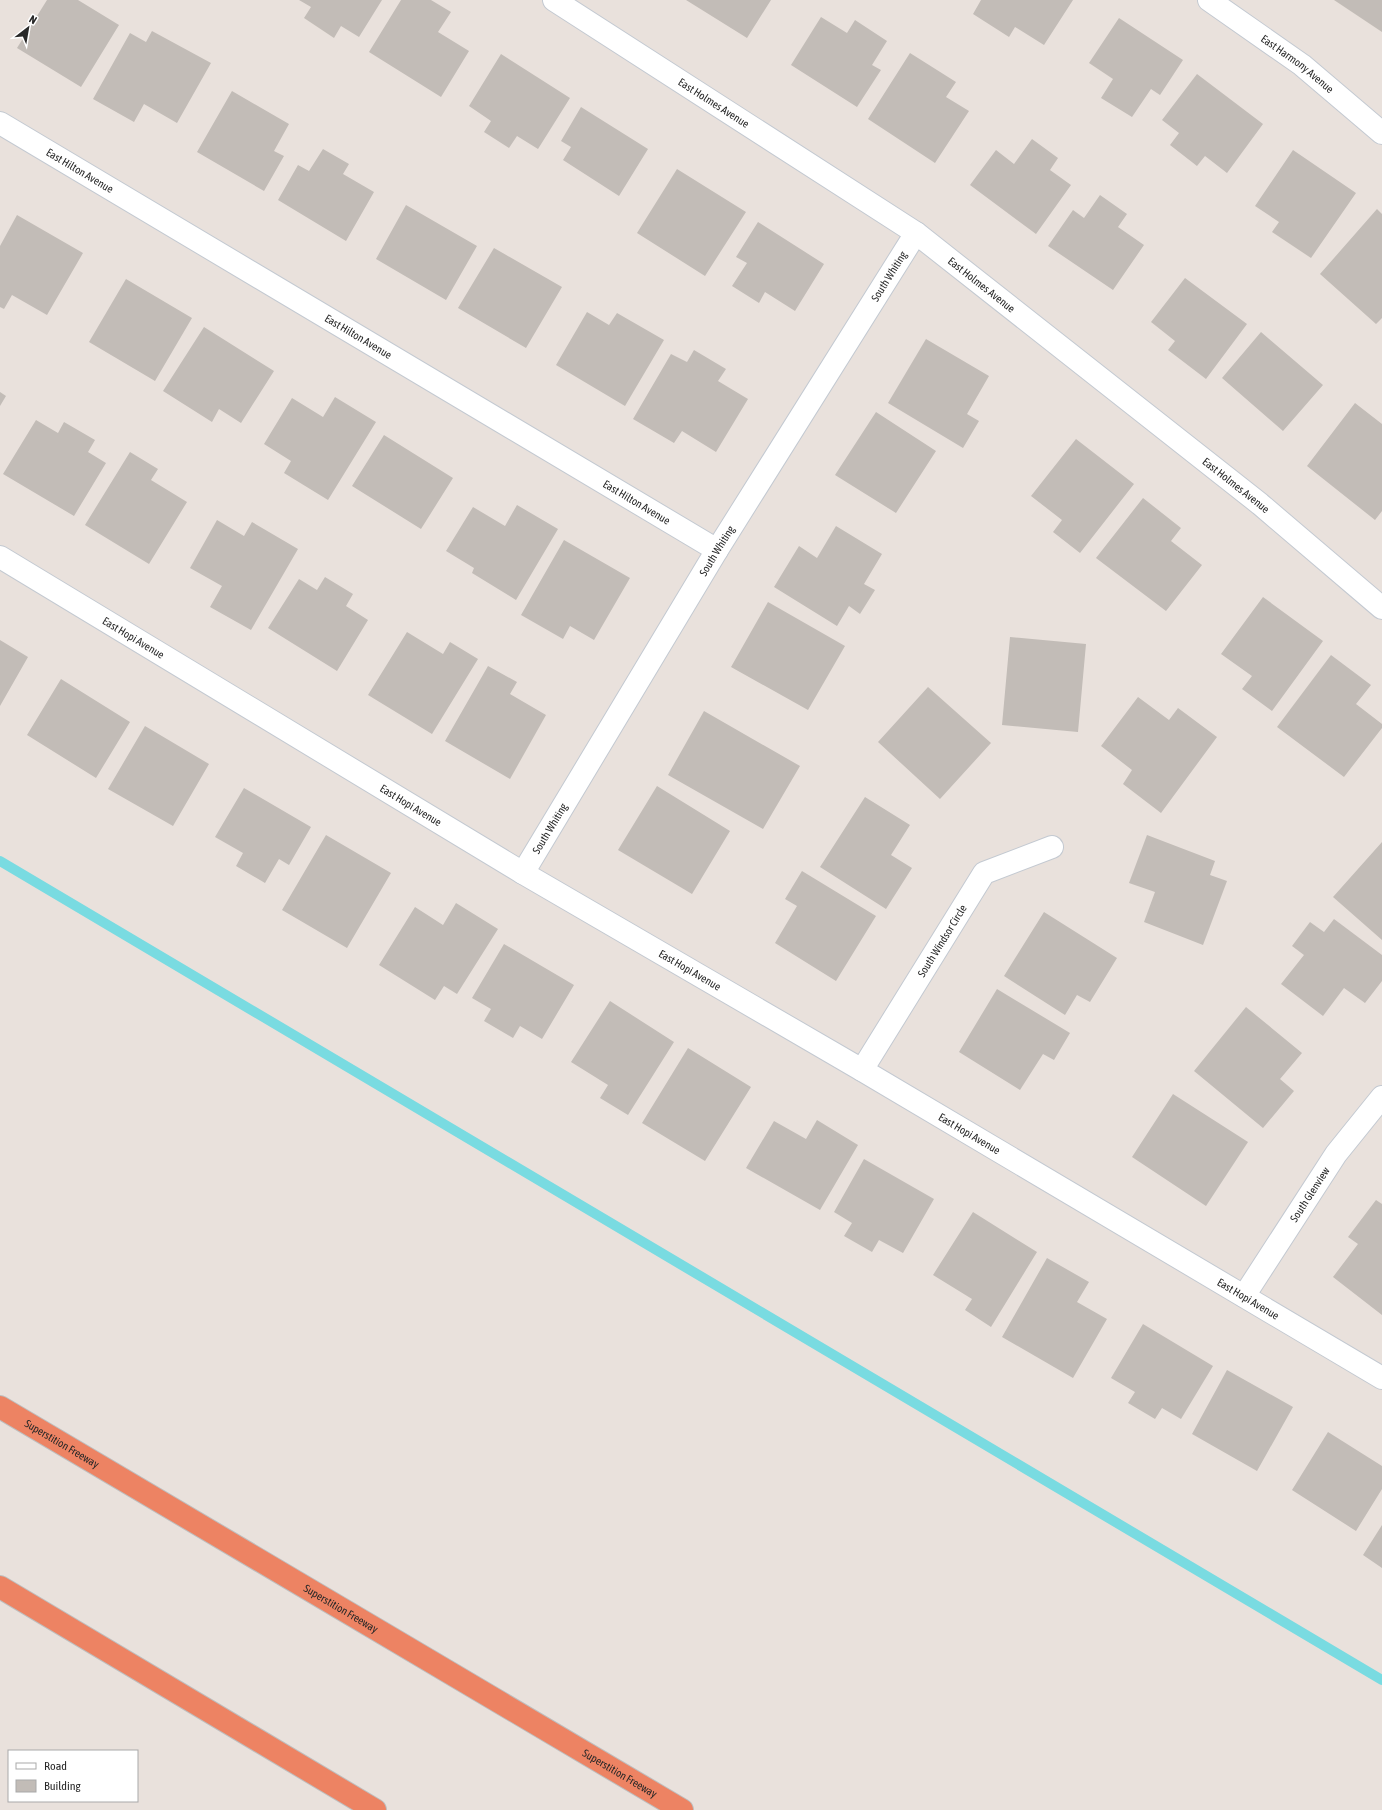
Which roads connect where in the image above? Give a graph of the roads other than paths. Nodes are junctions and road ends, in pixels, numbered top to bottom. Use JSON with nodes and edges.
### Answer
{"nodes":[{"id":1,"x":554,"y":0,"type":"edge"},
{"id":2,"x":1209,"y":0,"type":"edge"},
{"id":3,"x":0,"y":123,"type":"edge"},
{"id":4,"x":1382,"y":132,"type":"edge"},
{"id":5,"x":916,"y":233,"type":"junction"},
{"id":6,"x":717,"y":550,"type":"junction"},
{"id":7,"x":0,"y":557,"type":"edge"},
{"id":8,"x":1382,"y":608,"type":"edge"},
{"id":9,"x":1052,"y":847,"type":"dead end"},
{"id":10,"x":523,"y":873,"type":"junction"},
{"id":11,"x":862,"y":1070,"type":"junction"},
{"id":12,"x":1382,"y":1097,"type":"edge"},
{"id":13,"x":1244,"y":1296,"type":"junction"},
{"id":14,"x":1382,"y":1378,"type":"edge"},
{"id":15,"x":0,"y":1407,"type":"edge"},
{"id":16,"x":0,"y":1587,"type":"edge"},
{"id":17,"x":375,"y":1810,"type":"edge"},
{"id":18,"x":682,"y":1810,"type":"edge"}],
"edges":[{"from":1,"to":5,"type":"street","name":"East Holmes Avenue"},
{"from":2,"to":4,"type":"street","name":"East Harmony Avenue"},
{"from":3,"to":6,"type":"street","name":"East Hilton Avenue"},
{"from":5,"to":6,"type":"street","name":"South Whiting"},
{"from":5,"to":8,"type":"street","name":"East Holmes Avenue"},
{"from":6,"to":10,"type":"street","name":"South Whiting"},
{"from":7,"to":10,"type":"street","name":"East Hopi Avenue"},
{"from":9,"to":11,"type":"street","name":"South Windsor Circle"},
{"from":10,"to":11,"type":"street","name":"East Hopi Avenue"},
{"from":11,"to":13,"type":"street","name":"East Hopi Avenue"},
{"from":12,"to":13,"type":"street","name":"South Glenview"},
{"from":13,"to":14,"type":"street","name":"East Hopi Avenue"},
{"from":15,"to":18,"type":"highway","name":"Superstition Freeway"},
{"from":16,"to":17,"type":"highway"}]}
